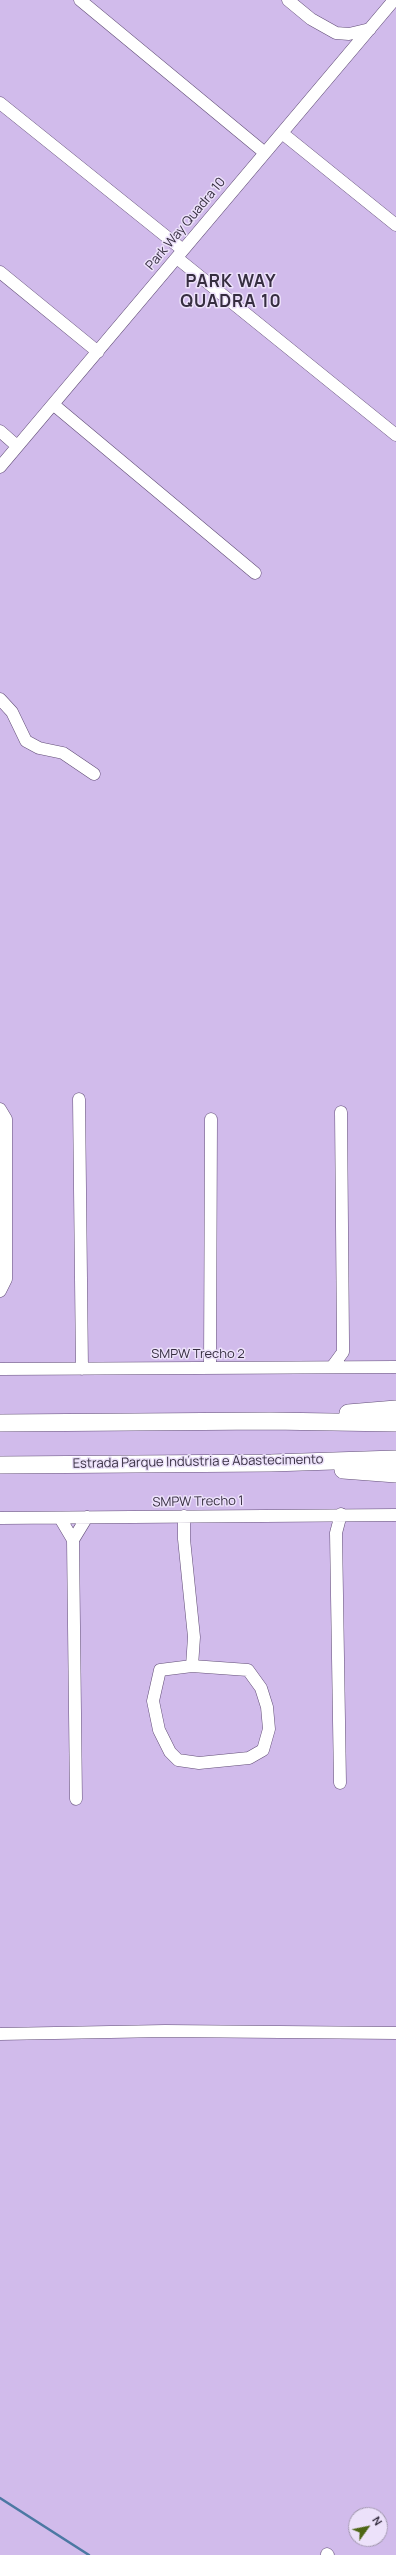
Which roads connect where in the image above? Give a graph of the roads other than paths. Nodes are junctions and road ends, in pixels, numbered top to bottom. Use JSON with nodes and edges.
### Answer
{"nodes":[{"id":1,"x":80,"y":0,"type":"edge"},
{"id":2,"x":288,"y":0,"type":"edge"},
{"id":3,"x":394,"y":0,"type":"edge"},
{"id":4,"x":370,"y":29,"type":"junction"},
{"id":5,"x":0,"y":103,"type":"edge"},
{"id":6,"x":282,"y":133,"type":"junction"},
{"id":7,"x":265,"y":153,"type":"junction"},
{"id":8,"x":396,"y":225,"type":"edge"},
{"id":9,"x":180,"y":254,"type":"junction"},
{"id":10,"x":0,"y":272,"type":"edge"},
{"id":11,"x":98,"y":352,"type":"junction"},
{"id":12,"x":54,"y":405,"type":"junction"},
{"id":13,"x":0,"y":431,"type":"edge"},
{"id":14,"x":396,"y":435,"type":"edge"},
{"id":15,"x":18,"y":446,"type":"junction"},
{"id":16,"x":0,"y":467,"type":"edge"},
{"id":17,"x":255,"y":573,"type":"dead end"},
{"id":18,"x":0,"y":699,"type":"edge"},
{"id":19,"x":94,"y":774,"type":"dead end"},
{"id":20,"x":79,"y":1099,"type":"dead end"},
{"id":21,"x":0,"y":1109,"type":"edge"},
{"id":22,"x":341,"y":1112,"type":"dead end"},
{"id":23,"x":211,"y":1119,"type":"dead end"},
{"id":24,"x":0,"y":1291,"type":"edge"},
{"id":25,"x":343,"y":1352,"type":"junction"},
{"id":26,"x":332,"y":1367,"type":"junction"},
{"id":27,"x":352,"y":1367,"type":"junction"},
{"id":28,"x":396,"y":1367,"type":"edge"},
{"id":29,"x":210,"y":1368,"type":"junction"},
{"id":30,"x":0,"y":1369,"type":"edge"},
{"id":31,"x":82,"y":1369,"type":"junction"},
{"id":32,"x":396,"y":1409,"type":"edge"},
{"id":33,"x":270,"y":1421,"type":"junction"},
{"id":34,"x":0,"y":1423,"type":"edge"},
{"id":35,"x":396,"y":1423,"type":"edge"},
{"id":36,"x":396,"y":1459,"type":"edge"},
{"id":37,"x":271,"y":1463,"type":"junction"},
{"id":38,"x":0,"y":1465,"type":"edge"},
{"id":39,"x":396,"y":1474,"type":"edge"},
{"id":40,"x":326,"y":1514,"type":"junction"},
{"id":41,"x":341,"y":1514,"type":"junction"},
{"id":42,"x":396,"y":1514,"type":"edge"},
{"id":43,"x":184,"y":1516,"type":"junction"},
{"id":44,"x":87,"y":1517,"type":"junction"},
{"id":45,"x":0,"y":1518,"type":"edge"},
{"id":46,"x":60,"y":1518,"type":"junction"},
{"id":47,"x":336,"y":1533,"type":"junction"},
{"id":48,"x":73,"y":1540,"type":"junction"},
{"id":49,"x":192,"y":1666,"type":"junction"},
{"id":50,"x":340,"y":1783,"type":"dead end"},
{"id":51,"x":76,"y":1799,"type":"dead end"},
{"id":52,"x":396,"y":2033,"type":"edge"},
{"id":53,"x":0,"y":2034,"type":"edge"}],
"edges":[{"from":1,"to":7,"type":"street"},
{"from":2,"to":4,"type":"street"},
{"from":3,"to":4,"type":"street","name":"Park Way Quadra 10"},
{"from":4,"to":6,"type":"street","name":"Park Way Quadra 10"},
{"from":5,"to":9,"type":"street"},
{"from":6,"to":7,"type":"street","name":"Park Way Quadra 10"},
{"from":6,"to":8,"type":"street"},
{"from":7,"to":9,"type":"street","name":"Park Way Quadra 10"},
{"from":9,"to":11,"type":"street","name":"Park Way Quadra 10"},
{"from":9,"to":14,"type":"street"},
{"from":10,"to":11,"type":"street"},
{"from":11,"to":12,"type":"street","name":"Park Way Quadra 10"},
{"from":12,"to":15,"type":"street","name":"Park Way Quadra 10"},
{"from":12,"to":17,"type":"street"},
{"from":13,"to":15,"type":"street"},
{"from":15,"to":16,"type":"street","name":"Park Way Quadra 10"},
{"from":18,"to":19,"type":"street"},
{"from":20,"to":31,"type":"street"},
{"from":21,"to":24,"type":"street"},
{"from":22,"to":25,"type":"street"},
{"from":23,"to":29,"type":"street"},
{"from":25,"to":26,"type":"street"},
{"from":25,"to":27,"type":"street"},
{"from":26,"to":27,"type":"street","name":"SMPW Trecho 2"},
{"from":26,"to":29,"type":"street","name":"SMPW Trecho 2"},
{"from":27,"to":28,"type":"street","name":"SMPW Trecho 2"},
{"from":29,"to":31,"type":"street","name":"SMPW Trecho 2"},
{"from":30,"to":31,"type":"street","name":"SMPW Trecho 2"},
{"from":32,"to":33,"type":"highway"},
{"from":33,"to":34,"type":"highway"},
{"from":33,"to":35,"type":"highway"},
{"from":36,"to":37,"type":"highway","name":"Estrada Parque Indústria e Abastecimento"},
{"from":37,"to":38,"type":"highway","name":"Estrada Parque Indústria e Abastecimento"},
{"from":37,"to":39,"type":"highway"},
{"from":40,"to":41,"type":"street","name":"SMPW Trecho 1"},
{"from":40,"to":43,"type":"street","name":"SMPW Trecho 1"},
{"from":40,"to":47,"type":"street"},
{"from":41,"to":42,"type":"street","name":"SMPW Trecho 1"},
{"from":41,"to":47,"type":"street"},
{"from":43,"to":44,"type":"street","name":"SMPW Trecho 1"},
{"from":43,"to":49,"type":"street"},
{"from":44,"to":46,"type":"street","name":"SMPW Trecho 1"},
{"from":44,"to":48,"type":"street"},
{"from":45,"to":46,"type":"street","name":"SMPW Trecho 1"},
{"from":46,"to":48,"type":"street"},
{"from":47,"to":50,"type":"street"},
{"from":48,"to":51,"type":"street"},
{"from":49,"to":49,"type":"street"},
{"from":52,"to":53,"type":"street"}]}
